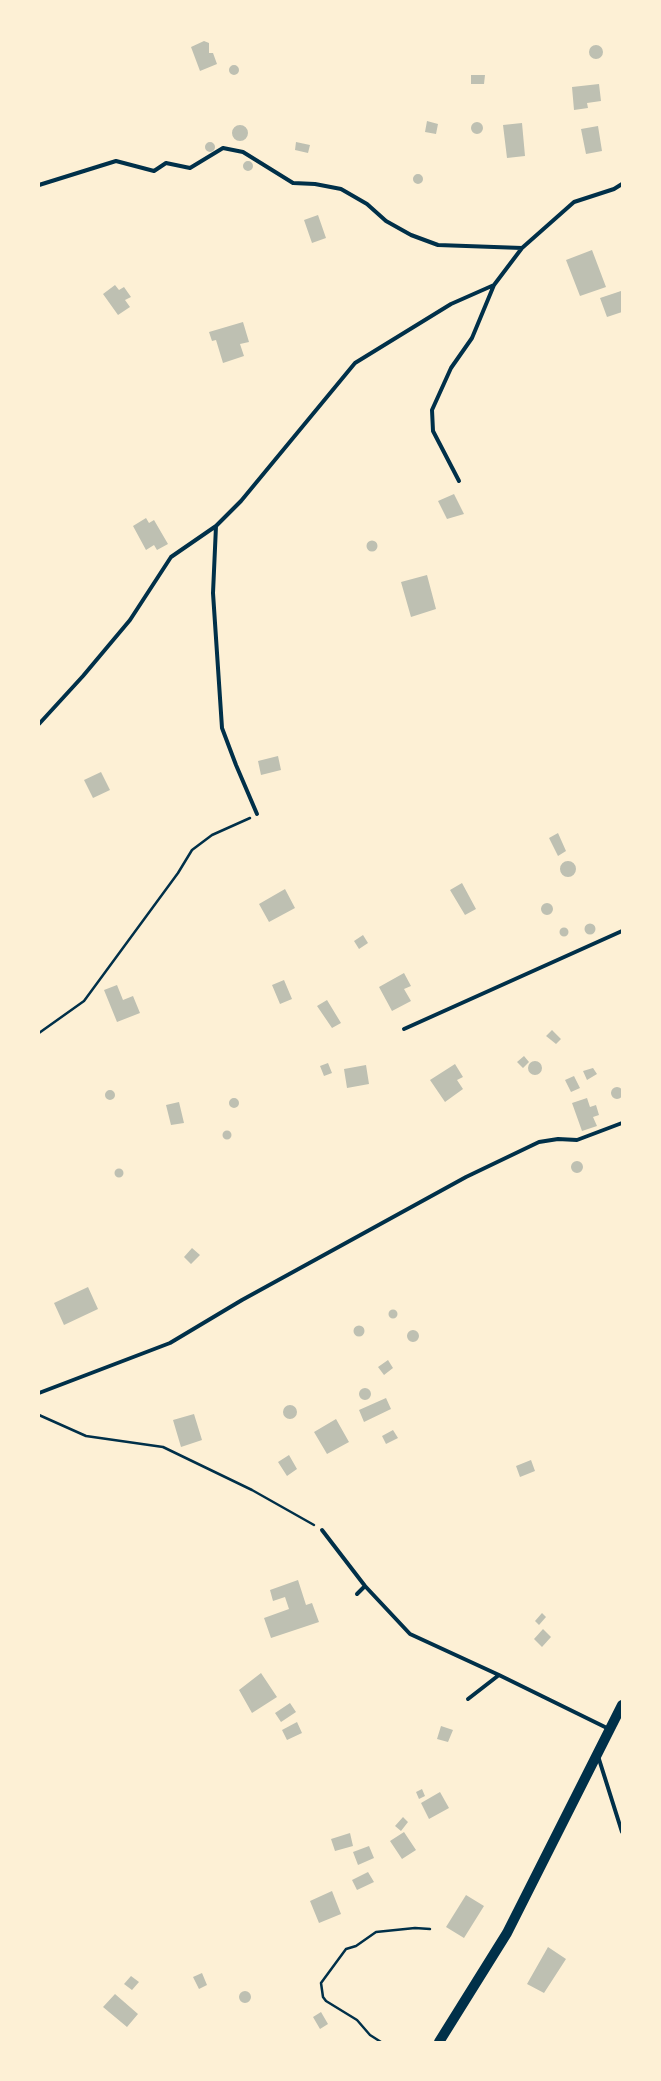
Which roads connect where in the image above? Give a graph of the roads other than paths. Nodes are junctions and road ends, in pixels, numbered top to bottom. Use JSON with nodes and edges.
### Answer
{"nodes":[{"id":1,"x":622,"y":184,"type":"edge"},
{"id":2,"x":39,"y":185,"type":"edge"},
{"id":3,"x":522,"y":248,"type":"junction"},
{"id":4,"x":494,"y":285,"type":"junction"},
{"id":5,"x":459,"y":481,"type":"dead end"},
{"id":6,"x":216,"y":526,"type":"junction"},
{"id":7,"x":39,"y":724,"type":"edge"},
{"id":8,"x":257,"y":814,"type":"road end"},
{"id":9,"x":622,"y":931,"type":"edge"},
{"id":10,"x":404,"y":1029,"type":"dead end"},
{"id":11,"x":622,"y":1123,"type":"edge"},
{"id":12,"x":39,"y":1393,"type":"edge"},
{"id":13,"x":322,"y":1530,"type":"road end"},
{"id":14,"x":365,"y":1586,"type":"junction"},
{"id":15,"x":357,"y":1594,"type":"dead end"},
{"id":16,"x":499,"y":1675,"type":"junction"},
{"id":17,"x":468,"y":1699,"type":"dead end"},
{"id":18,"x":622,"y":1705,"type":"edge"},
{"id":19,"x":609,"y":1729,"type":"junction"},
{"id":20,"x":598,"y":1755,"type":"junction"},
{"id":21,"x":622,"y":1832,"type":"edge"},
{"id":22,"x":439,"y":2042,"type":"edge"}],
"edges":[{"from":1,"to":3,"type":"street"},
{"from":2,"to":3,"type":"street"},
{"from":3,"to":4,"type":"street"},
{"from":4,"to":5,"type":"street"},
{"from":4,"to":6,"type":"street"},
{"from":6,"to":7,"type":"street"},
{"from":6,"to":8,"type":"street"},
{"from":9,"to":10,"type":"street"},
{"from":11,"to":12,"type":"street"},
{"from":13,"to":14,"type":"street"},
{"from":14,"to":15,"type":"street"},
{"from":14,"to":16,"type":"street"},
{"from":16,"to":17,"type":"street"},
{"from":16,"to":19,"type":"street"},
{"from":18,"to":19,"type":"main road"},
{"from":19,"to":20,"type":"main road"},
{"from":20,"to":21,"type":"street"},
{"from":20,"to":22,"type":"main road"}]}
